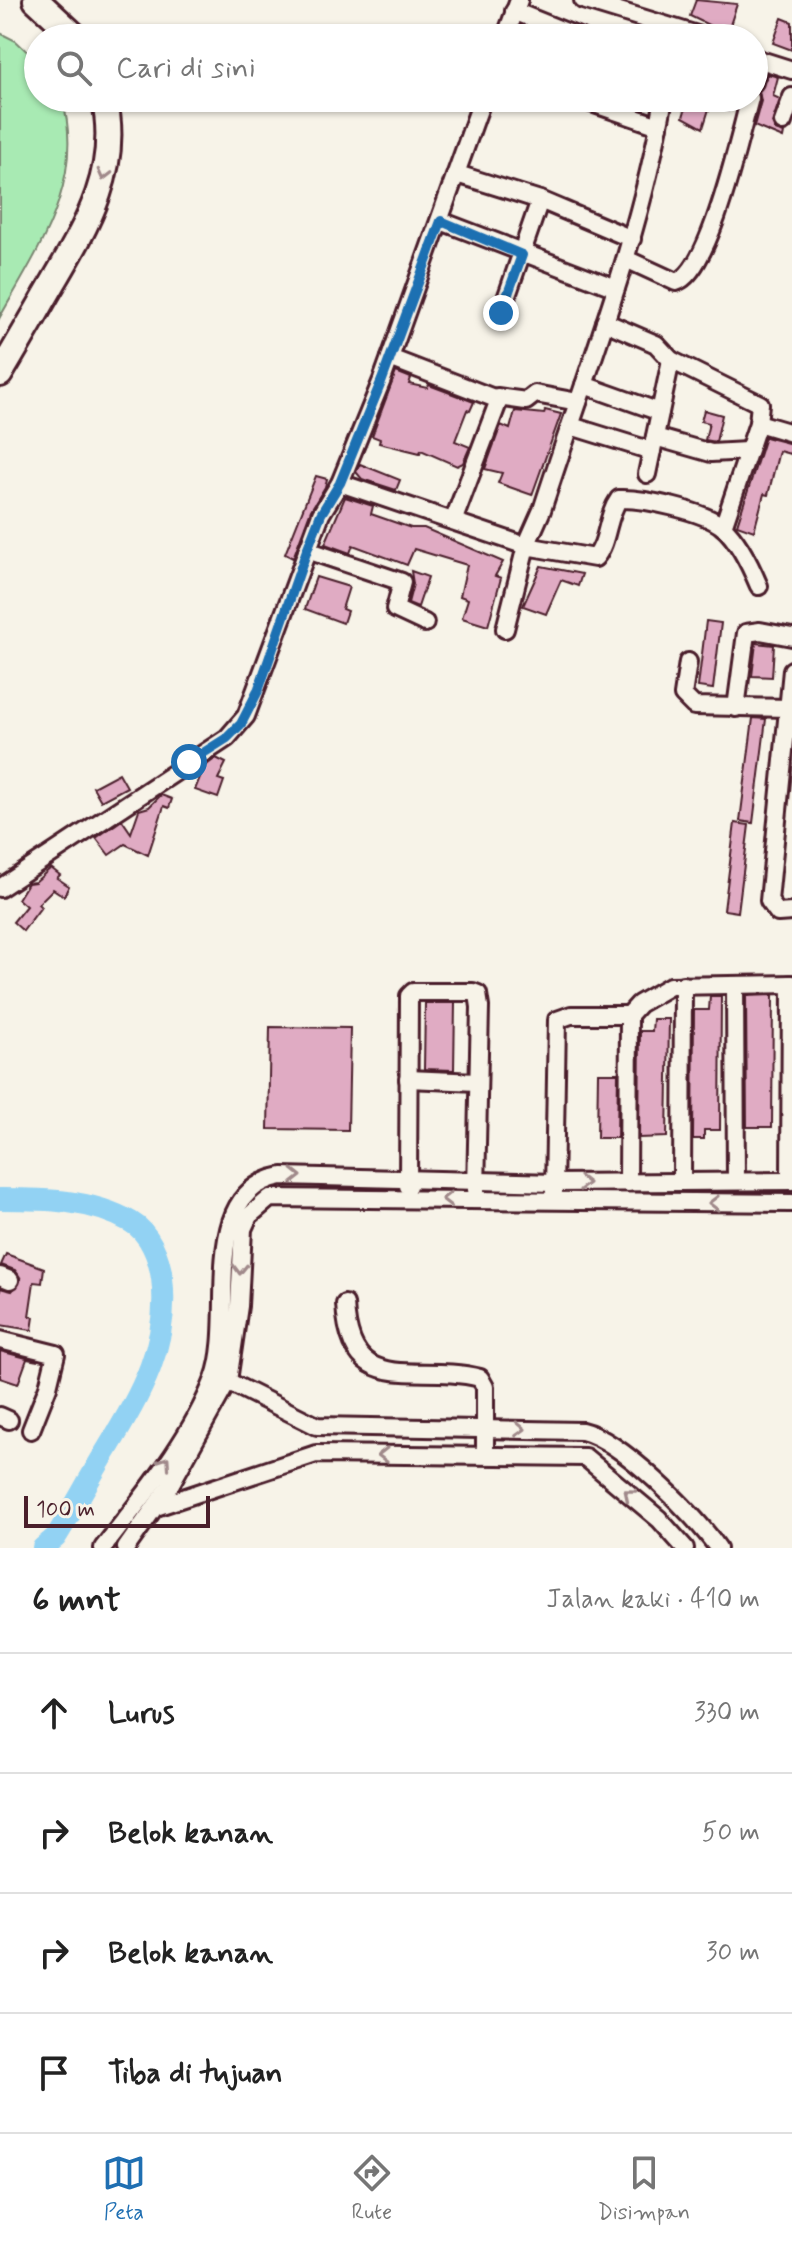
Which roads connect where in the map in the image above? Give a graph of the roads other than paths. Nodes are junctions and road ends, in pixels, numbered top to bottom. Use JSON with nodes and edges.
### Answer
{"nodes":[{"id":1,"x":36,"y":0,"type":"edge"},
{"id":2,"x":583,"y":0,"type":"edge"},
{"id":3,"x":615,"y":4,"type":"edge"},
{"id":4,"x":517,"y":6,"type":"edge"},
{"id":5,"x":62,"y":24,"type":"edge"},
{"id":6,"x":553,"y":24,"type":"edge"},
{"id":7,"x":656,"y":24,"type":"edge"},
{"id":8,"x":768,"y":62,"type":"edge"},
{"id":9,"x":792,"y":70,"type":"edge"},
{"id":10,"x":792,"y":97,"type":"edge"},
{"id":11,"x":105,"y":112,"type":"edge"},
{"id":12,"x":478,"y":112,"type":"edge"},
{"id":13,"x":618,"y":112,"type":"edge"},
{"id":14,"x":662,"y":112,"type":"edge"},
{"id":15,"x":746,"y":112,"type":"edge"},
{"id":16,"x":783,"y":122,"type":"dead end"},
{"id":17,"x":659,"y":126,"type":"junction"},
{"id":18,"x":457,"y":174,"type":"junction"},
{"id":19,"x":540,"y":200,"type":"junction"},
{"id":20,"x":441,"y":221,"type":"junction"},
{"id":21,"x":632,"y":239,"type":"junction"},
{"id":22,"x":522,"y":255,"type":"junction"},
{"id":23,"x":626,"y":259,"type":"junction"},
{"id":24,"x":616,"y":288,"type":"junction"},
{"id":25,"x":501,"y":313,"type":"dead end"},
{"id":26,"x":605,"y":322,"type":"junction"},
{"id":27,"x":390,"y":358,"type":"junction"},
{"id":28,"x":671,"y":360,"type":"junction"},
{"id":29,"x":0,"y":374,"type":"edge"},
{"id":30,"x":584,"y":385,"type":"junction"},
{"id":31,"x":497,"y":397,"type":"junction"},
{"id":32,"x":578,"y":402,"type":"junction"},
{"id":33,"x":660,"y":412,"type":"junction"},
{"id":34,"x":758,"y":423,"type":"junction"},
{"id":35,"x":571,"y":426,"type":"junction"},
{"id":36,"x":792,"y":433,"type":"edge"},
{"id":37,"x":654,"y":444,"type":"junction"},
{"id":38,"x":747,"y":451,"type":"junction"},
{"id":39,"x":647,"y":474,"type":"dead end"},
{"id":40,"x":340,"y":483,"type":"junction"},
{"id":41,"x":454,"y":519,"type":"junction"},
{"id":42,"x":723,"y":527,"type":"junction"},
{"id":43,"x":526,"y":546,"type":"junction"},
{"id":44,"x":307,"y":550,"type":"junction"},
{"id":45,"x":759,"y":586,"type":"dead end"},
{"id":46,"x":425,"y":623,"type":"dead end"},
{"id":47,"x":505,"y":629,"type":"dead end"},
{"id":48,"x":792,"y":637,"type":"edge"},
{"id":49,"x":688,"y":662,"type":"dead end"},
{"id":50,"x":792,"y":670,"type":"edge"},
{"id":51,"x":736,"y":708,"type":"junction"},
{"id":52,"x":789,"y":708,"type":"junction"},
{"id":53,"x":0,"y":888,"type":"edge"},
{"id":54,"x":792,"y":912,"type":"edge"},
{"id":55,"x":791,"y":984,"type":"edge"},
{"id":56,"x":683,"y":985,"type":"junction"},
{"id":57,"x":735,"y":985,"type":"junction"},
{"id":58,"x":629,"y":1015,"type":"junction"},
{"id":59,"x":408,"y":1079,"type":"junction"},
{"id":60,"x":477,"y":1082,"type":"junction"},
{"id":61,"x":408,"y":1178,"type":"junction"},
{"id":62,"x":263,"y":1179,"type":"junction"},
{"id":63,"x":476,"y":1180,"type":"junction"},
{"id":64,"x":682,"y":1181,"type":"junction"},
{"id":65,"x":736,"y":1181,"type":"junction"},
{"id":66,"x":791,"y":1181,"type":"edge"},
{"id":67,"x":650,"y":1182,"type":"junction"},
{"id":68,"x":628,"y":1183,"type":"junction"},
{"id":69,"x":554,"y":1191,"type":"junction"},
{"id":70,"x":270,"y":1198,"type":"junction"},
{"id":71,"x":407,"y":1199,"type":"junction"},
{"id":72,"x":476,"y":1199,"type":"junction"},
{"id":73,"x":649,"y":1202,"type":"junction"},
{"id":74,"x":792,"y":1203,"type":"edge"},
{"id":75,"x":345,"y":1304,"type":"dead end"},
{"id":76,"x":0,"y":1340,"type":"edge"},
{"id":77,"x":222,"y":1378,"type":"junction"},
{"id":78,"x":317,"y":1426,"type":"junction"},
{"id":79,"x":484,"y":1428,"type":"junction"},
{"id":80,"x":31,"y":1430,"type":"dead end"},
{"id":81,"x":316,"y":1454,"type":"junction"},
{"id":82,"x":485,"y":1455,"type":"junction"},
{"id":83,"x":156,"y":1507,"type":"junction"},
{"id":84,"x":103,"y":1548,"type":"edge"},
{"id":85,"x":126,"y":1548,"type":"edge"},
{"id":86,"x":685,"y":1548,"type":"edge"},
{"id":87,"x":718,"y":1548,"type":"edge"}],
"edges":[{"from":1,"to":5,"type":"highway"},
{"from":2,"to":3,"type":"street"},
{"from":3,"to":7,"type":"street"},
{"from":4,"to":6,"type":"street"},
{"from":8,"to":9,"type":"street"},
{"from":10,"to":16,"type":"street"},
{"from":11,"to":29,"type":"highway","one_way":true},
{"from":12,"to":18,"type":"street"},
{"from":13,"to":17,"type":"street"},
{"from":14,"to":17,"type":"street"},
{"from":15,"to":23,"type":"street"},
{"from":17,"to":21,"type":"street"},
{"from":18,"to":19,"type":"street"},
{"from":18,"to":20,"type":"street"},
{"from":19,"to":21,"type":"street"},
{"from":19,"to":22,"type":"street"},
{"from":20,"to":22,"type":"street"},
{"from":20,"to":27,"type":"street"},
{"from":21,"to":23,"type":"street"},
{"from":22,"to":24,"type":"street"},
{"from":22,"to":25,"type":"street"},
{"from":23,"to":24,"type":"street"},
{"from":24,"to":26,"type":"street"},
{"from":26,"to":28,"type":"street"},
{"from":26,"to":30,"type":"street"},
{"from":27,"to":31,"type":"street"},
{"from":27,"to":40,"type":"street"},
{"from":28,"to":33,"type":"street"},
{"from":28,"to":34,"type":"street"},
{"from":30,"to":32,"type":"street"},
{"from":30,"to":33,"type":"street"},
{"from":31,"to":32,"type":"street"},
{"from":31,"to":41,"type":"street"},
{"from":32,"to":35,"type":"street"},
{"from":33,"to":37,"type":"street"},
{"from":34,"to":36,"type":"street"},
{"from":34,"to":38,"type":"street"},
{"from":35,"to":37,"type":"street"},
{"from":35,"to":43,"type":"street"},
{"from":37,"to":38,"type":"street"},
{"from":37,"to":39,"type":"street"},
{"from":38,"to":42,"type":"street"},
{"from":40,"to":41,"type":"street"},
{"from":40,"to":44,"type":"street"},
{"from":41,"to":43,"type":"street"},
{"from":42,"to":43,"type":"street"},
{"from":42,"to":45,"type":"street"},
{"from":43,"to":47,"type":"street"},
{"from":44,"to":46,"type":"street"},
{"from":44,"to":53,"type":"street"},
{"from":48,"to":51,"type":"street"},
{"from":49,"to":51,"type":"street"},
{"from":50,"to":52,"type":"street"},
{"from":51,"to":52,"type":"street"},
{"from":52,"to":54,"type":"street"},
{"from":55,"to":57,"type":"street"},
{"from":55,"to":66,"type":"street"},
{"from":56,"to":57,"type":"street"},
{"from":56,"to":58,"type":"street"},
{"from":56,"to":64,"type":"street"},
{"from":57,"to":65,"type":"street"},
{"from":58,"to":68,"type":"street"},
{"from":58,"to":69,"type":"street"},
{"from":59,"to":60,"type":"street"},
{"from":59,"to":60,"type":"street"},
{"from":59,"to":61,"type":"street"},
{"from":60,"to":63,"type":"street"},
{"from":62,"to":61,"type":"street","one_way":true},
{"from":61,"to":63,"type":"street"},
{"from":61,"to":71,"type":"street"},
{"from":62,"to":70,"type":"street"},
{"from":62,"to":77,"type":"street"},
{"from":63,"to":69,"type":"street"},
{"from":63,"to":72,"type":"street"},
{"from":64,"to":65,"type":"street"},
{"from":64,"to":67,"type":"street"},
{"from":65,"to":66,"type":"street"},
{"from":67,"to":68,"type":"street"},
{"from":67,"to":73,"type":"street"},
{"from":69,"to":68,"type":"street","one_way":true},
{"from":69,"to":72,"type":"street"},
{"from":69,"to":73,"type":"street"},
{"from":70,"to":71,"type":"street"},
{"from":70,"to":77,"type":"street","one_way":true},
{"from":72,"to":71,"type":"street","one_way":true},
{"from":74,"to":73,"type":"street","one_way":true},
{"from":75,"to":79,"type":"street"},
{"from":76,"to":80,"type":"street"},
{"from":77,"to":78,"type":"street"},
{"from":77,"to":83,"type":"street"},
{"from":84,"to":77,"type":"street","one_way":true},
{"from":78,"to":79,"type":"street"},
{"from":78,"to":81,"type":"street"},
{"from":79,"to":82,"type":"street"},
{"from":79,"to":87,"type":"street","one_way":true},
{"from":82,"to":81,"type":"street","one_way":true},
{"from":81,"to":83,"type":"street"},
{"from":86,"to":82,"type":"street","one_way":true},
{"from":83,"to":85,"type":"street"}]}
